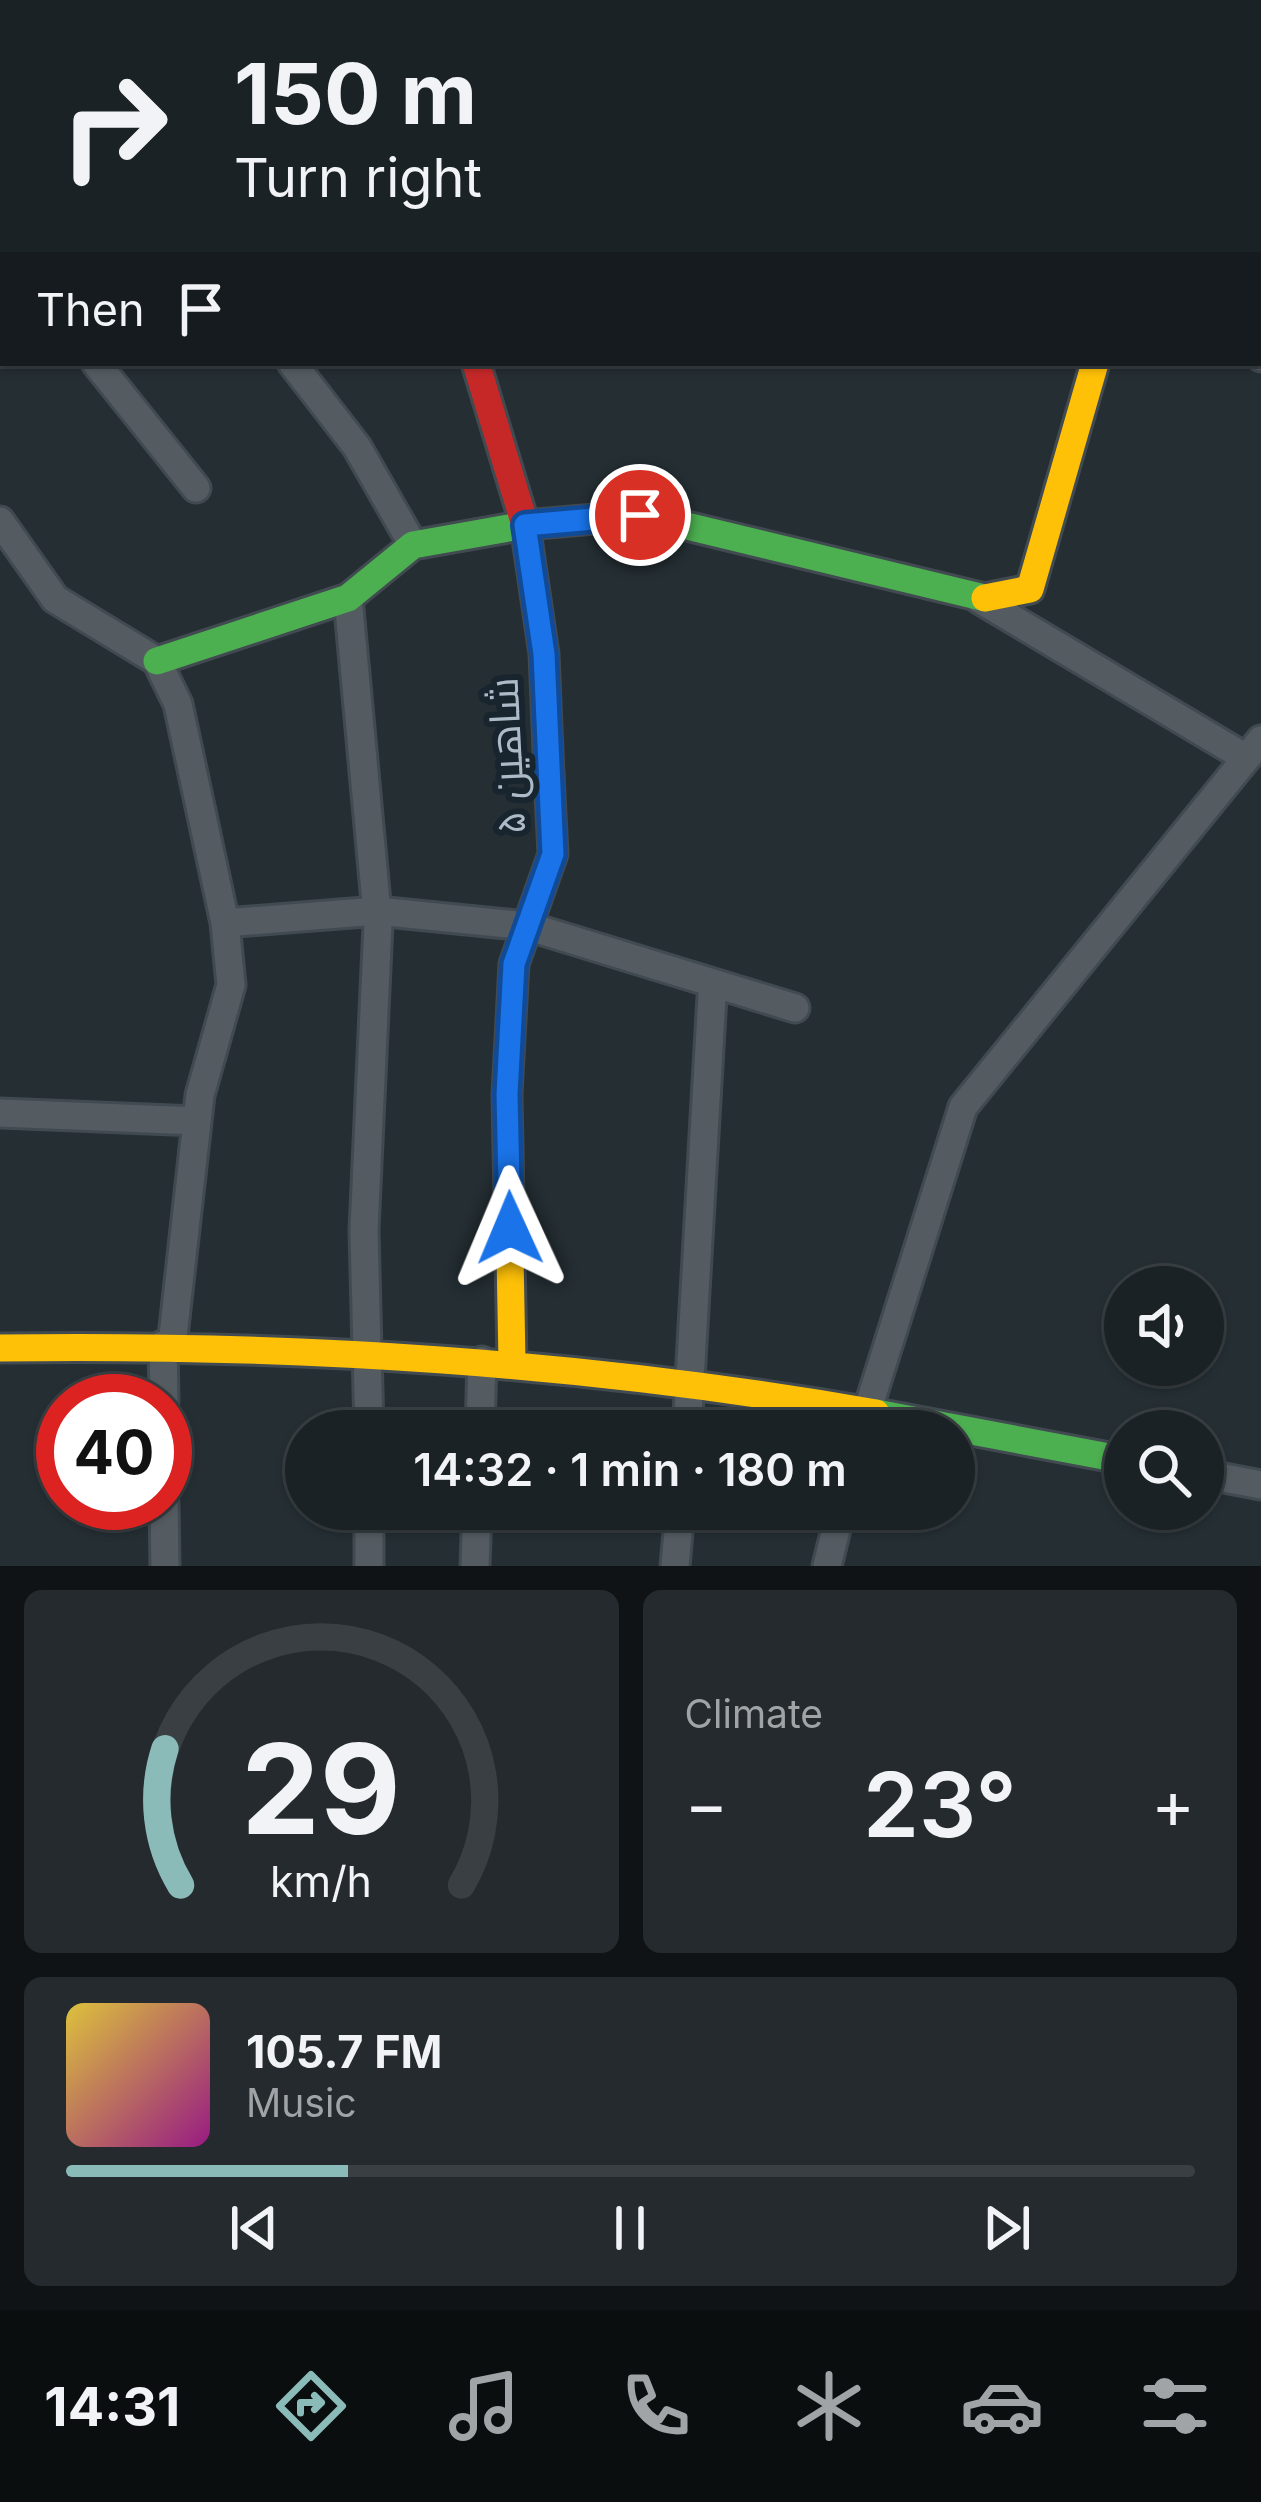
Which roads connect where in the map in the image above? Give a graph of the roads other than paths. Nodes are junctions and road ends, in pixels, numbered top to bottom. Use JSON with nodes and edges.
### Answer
{"nodes":[{"id":1,"x":98,"y":366,"type":"edge"},
{"id":2,"x":294,"y":366,"type":"edge"},
{"id":3,"x":477,"y":366,"type":"edge"},
{"id":4,"x":1094,"y":366,"type":"edge"},
{"id":5,"x":196,"y":488,"type":"dead end"},
{"id":6,"x":0,"y":521,"type":"edge"},
{"id":7,"x":525,"y":525,"type":"junction"},
{"id":8,"x":413,"y":545,"type":"junction"},
{"id":9,"x":348,"y":598,"type":"junction"},
{"id":10,"x":979,"y":599,"type":"junction"},
{"id":11,"x":157,"y":662,"type":"junction"},
{"id":12,"x":1254,"y":749,"type":"edge"},
{"id":13,"x":377,"y":911,"type":"junction"},
{"id":14,"x":225,"y":923,"type":"junction"},
{"id":15,"x":527,"y":926,"type":"junction"},
{"id":16,"x":712,"y":996,"type":"dead end"},
{"id":17,"x":795,"y":1009,"type":"dead end"},
{"id":18,"x":0,"y":1113,"type":"edge"},
{"id":19,"x":197,"y":1121,"type":"junction"},
{"id":20,"x":167,"y":1345,"type":"junction"},
{"id":21,"x":0,"y":1348,"type":"edge"},
{"id":22,"x":368,"y":1355,"type":"junction"},
{"id":23,"x":482,"y":1360,"type":"junction"},
{"id":24,"x":512,"y":1362,"type":"junction"},
{"id":25,"x":165,"y":1374,"type":"edge"},
{"id":26,"x":691,"y":1387,"type":"junction"},
{"id":27,"x":369,"y":1410,"type":"edge"},
{"id":28,"x":481,"y":1410,"type":"edge"},
{"id":29,"x":689,"y":1410,"type":"edge"},
{"id":30,"x":807,"y":1410,"type":"edge"},
{"id":31,"x":867,"y":1410,"type":"edge"},
{"id":32,"x":975,"y":1438,"type":"edge"},
{"id":33,"x":1104,"y":1457,"type":"edge"},
{"id":34,"x":1224,"y":1478,"type":"edge"},
{"id":35,"x":1261,"y":1485,"type":"edge"},
{"id":36,"x":164,"y":1530,"type":"edge"},
{"id":37,"x":369,"y":1530,"type":"edge"},
{"id":38,"x":476,"y":1530,"type":"edge"},
{"id":39,"x":678,"y":1530,"type":"edge"},
{"id":40,"x":836,"y":1530,"type":"edge"},
{"id":41,"x":165,"y":1566,"type":"edge"},
{"id":42,"x":370,"y":1566,"type":"edge"},
{"id":43,"x":475,"y":1566,"type":"edge"},
{"id":44,"x":675,"y":1566,"type":"edge"},
{"id":45,"x":827,"y":1566,"type":"edge"}],
"edges":[{"from":1,"to":5,"type":"street"},
{"from":2,"to":8,"type":"street"},
{"from":3,"to":7,"type":"street","name":"شاهین ۵"},
{"from":4,"to":10,"type":"street"},
{"from":6,"to":11,"type":"street"},
{"from":7,"to":8,"type":"street"},
{"from":7,"to":10,"type":"street"},
{"from":7,"to":15,"type":"street","name":"شاهین ۵"},
{"from":8,"to":9,"type":"street"},
{"from":9,"to":11,"type":"street"},
{"from":9,"to":13,"type":"street"},
{"from":10,"to":12,"type":"street"},
{"from":11,"to":14,"type":"street"},
{"from":12,"to":31,"type":"street"},
{"from":13,"to":14,"type":"street"},
{"from":13,"to":15,"type":"street"},
{"from":13,"to":22,"type":"street"},
{"from":14,"to":19,"type":"street"},
{"from":15,"to":17,"type":"street"},
{"from":15,"to":24,"type":"street","name":"شاهین ۵"},
{"from":16,"to":26,"type":"street"},
{"from":18,"to":19,"type":"street"},
{"from":19,"to":20,"type":"street"},
{"from":20,"to":21,"type":"street"},
{"from":20,"to":22,"type":"street"},
{"from":20,"to":25,"type":"street"},
{"from":22,"to":23,"type":"street"},
{"from":22,"to":27,"type":"street"},
{"from":23,"to":24,"type":"street"},
{"from":23,"to":28,"type":"street"},
{"from":24,"to":26,"type":"street"},
{"from":26,"to":29,"type":"street"},
{"from":26,"to":30,"type":"street"},
{"from":32,"to":33,"type":"street"},
{"from":34,"to":35,"type":"street"},
{"from":36,"to":41,"type":"street"},
{"from":37,"to":42,"type":"street"},
{"from":38,"to":43,"type":"street"},
{"from":39,"to":44,"type":"street"},
{"from":40,"to":45,"type":"street"}]}
